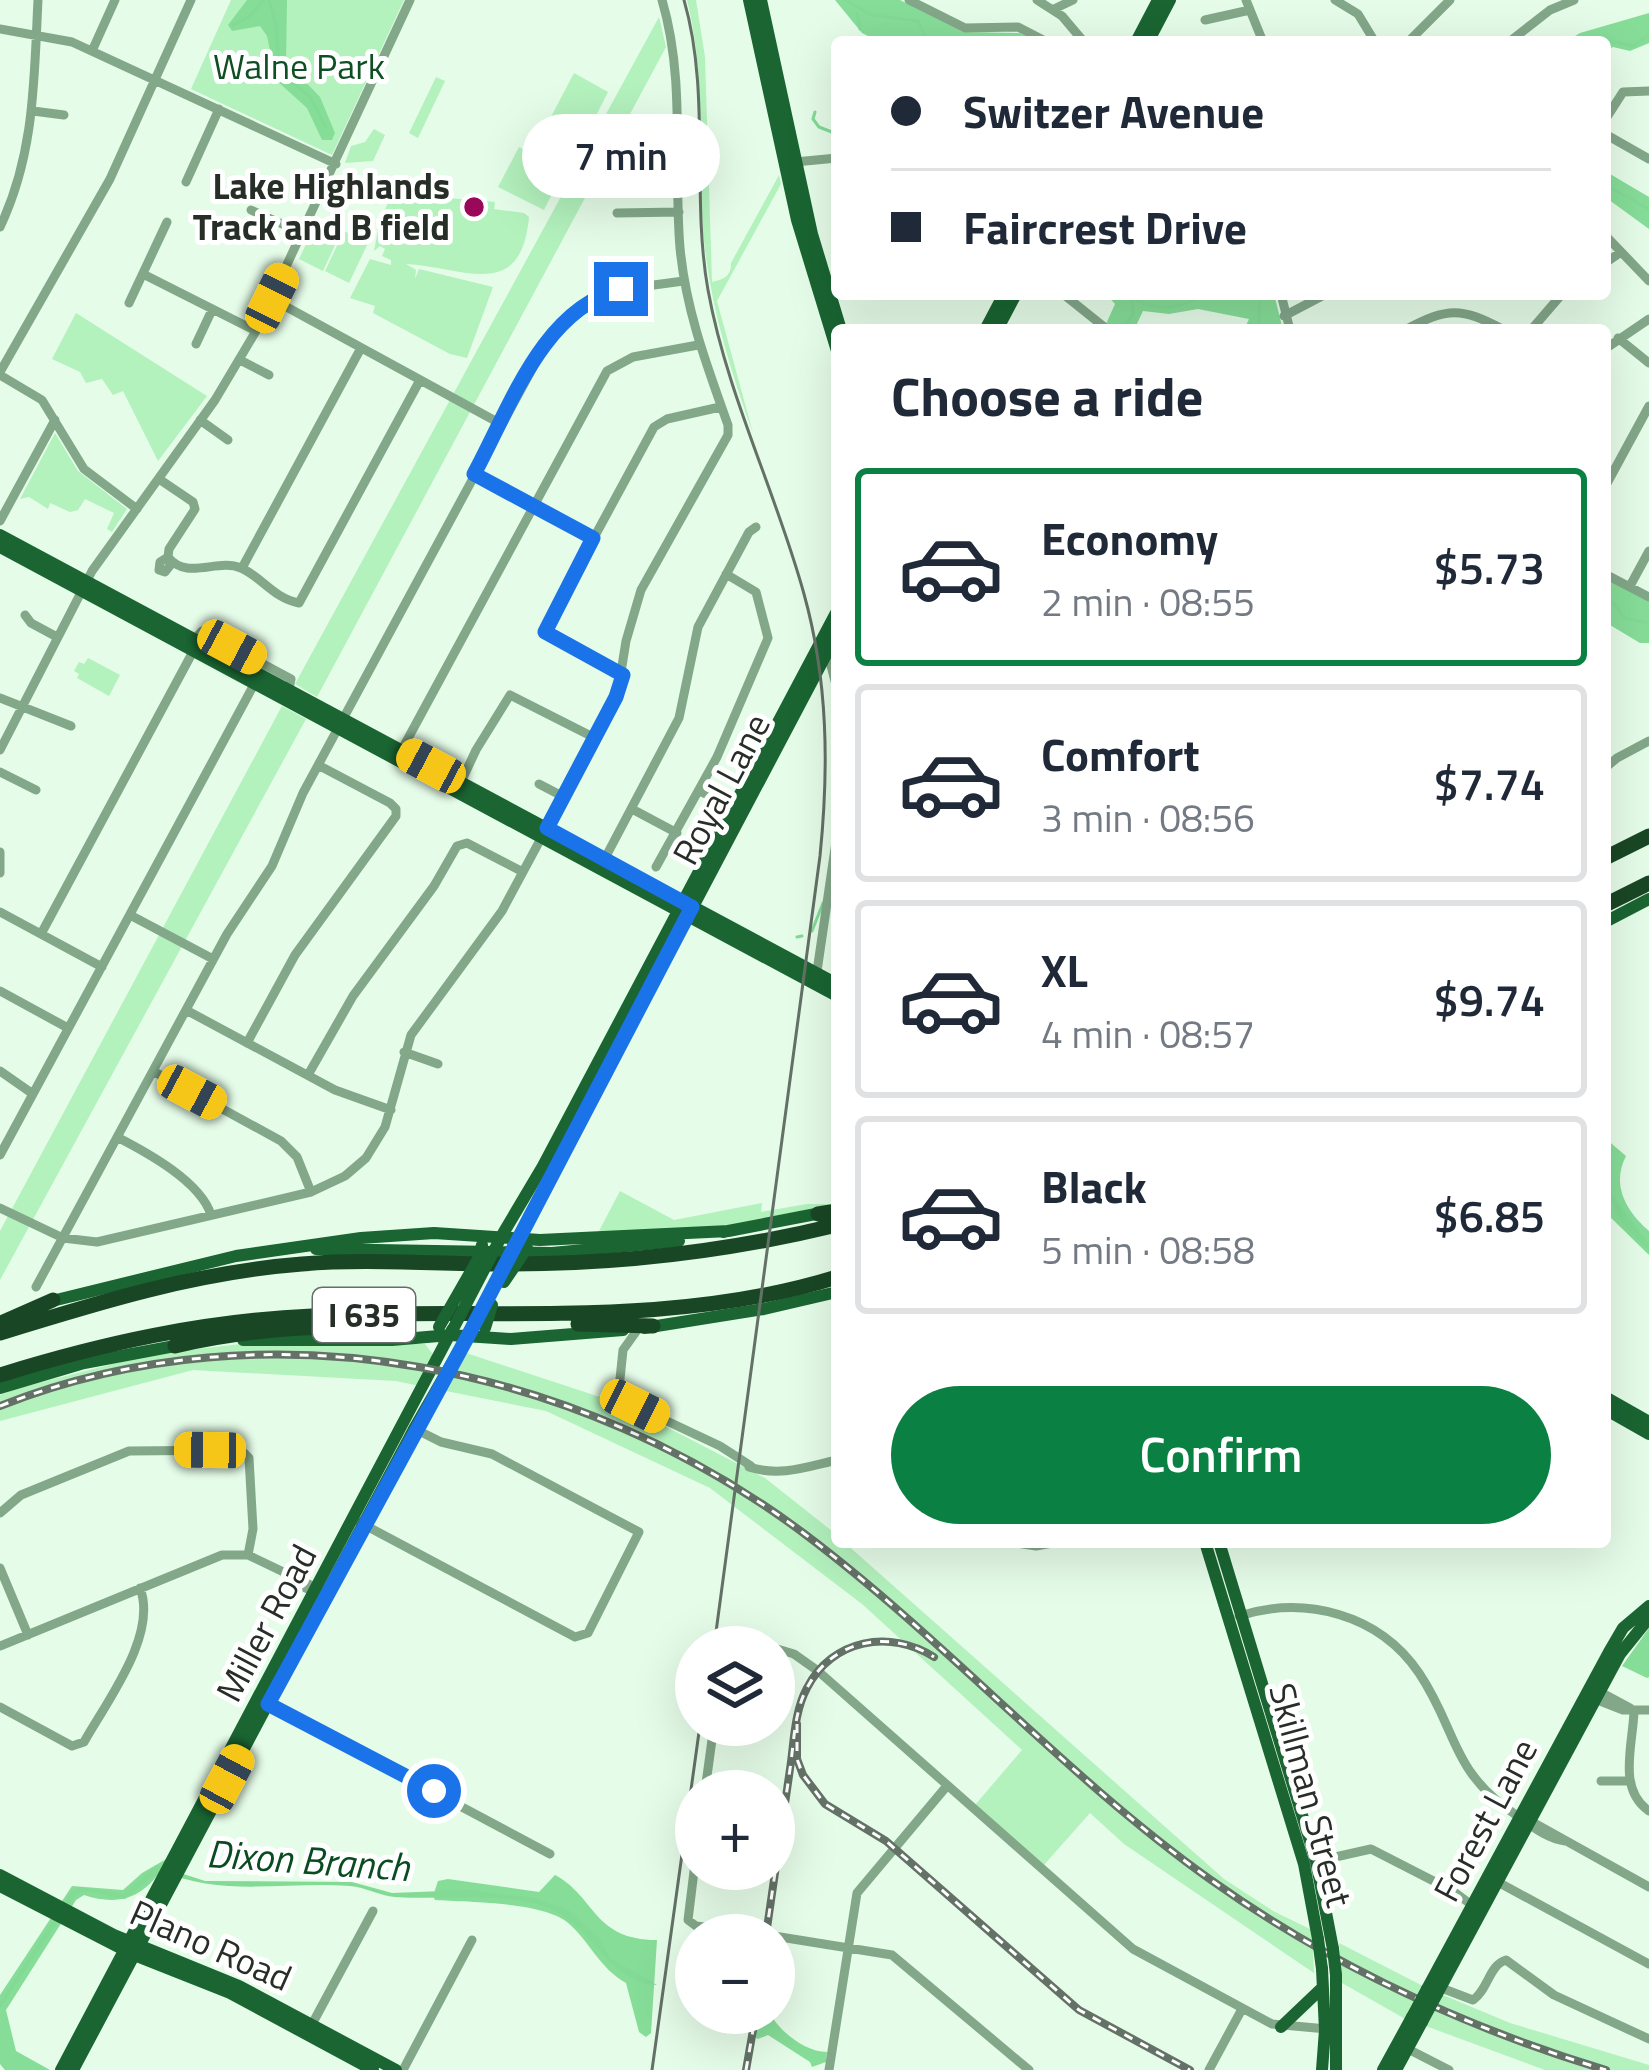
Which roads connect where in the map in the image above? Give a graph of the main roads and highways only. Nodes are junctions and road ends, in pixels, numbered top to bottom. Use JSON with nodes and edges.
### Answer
{"nodes":[{"id":1,"x":749,"y":0,"type":"edge"},
{"id":2,"x":761,"y":0,"type":"edge"},
{"id":3,"x":1158,"y":0,"type":"edge"},
{"id":4,"x":1170,"y":0,"type":"edge"},
{"id":5,"x":1139,"y":36,"type":"edge"},
{"id":6,"x":1151,"y":36,"type":"edge"},
{"id":7,"x":791,"y":163,"type":"junction"},
{"id":8,"x":831,"y":295,"type":"edge"},
{"id":9,"x":831,"y":332,"type":"edge"},
{"id":10,"x":0,"y":535,"type":"edge"},
{"id":11,"x":0,"y":547,"type":"edge"},
{"id":12,"x":84,"y":586,"type":"junction"},
{"id":13,"x":831,"y":622,"type":"edge"},
{"id":14,"x":831,"y":645,"type":"edge"},
{"id":15,"x":257,"y":678,"type":"junction"},
{"id":16,"x":831,"y":680,"type":"edge"},
{"id":17,"x":807,"y":692,"type":"junction"},
{"id":18,"x":341,"y":723,"type":"junction"},
{"id":19,"x":399,"y":755,"type":"junction"},
{"id":20,"x":739,"y":806,"type":"junction"},
{"id":21,"x":544,"y":832,"type":"junction"},
{"id":22,"x":1649,"y":832,"type":"edge"},
{"id":23,"x":1611,"y":851,"type":"edge"},
{"id":24,"x":1649,"y":883,"type":"edge"},
{"id":25,"x":1649,"y":899,"type":"edge"},
{"id":26,"x":1611,"y":902,"type":"edge"},
{"id":27,"x":686,"y":909,"type":"junction"},
{"id":28,"x":1611,"y":919,"type":"edge"},
{"id":29,"x":816,"y":978,"type":"junction"},
{"id":30,"x":831,"y":982,"type":"edge"},
{"id":31,"x":831,"y":991,"type":"edge"},
{"id":32,"x":550,"y":1163,"type":"junction"},
{"id":33,"x":831,"y":1211,"type":"edge"},
{"id":34,"x":818,"y":1214,"type":"joint"},
{"id":35,"x":529,"y":1216,"type":"junction"},
{"id":36,"x":831,"y":1226,"type":"edge"},
{"id":37,"x":729,"y":1231,"type":"junction"},
{"id":38,"x":499,"y":1240,"type":"junction"},
{"id":39,"x":540,"y":1240,"type":"junction"},
{"id":40,"x":480,"y":1241,"type":"junction"},
{"id":41,"x":520,"y":1243,"type":"junction"},
{"id":42,"x":291,"y":1246,"type":"junction"},
{"id":43,"x":831,"y":1278,"type":"edge"},
{"id":44,"x":831,"y":1293,"type":"edge"},
{"id":45,"x":53,"y":1300,"type":"joint"},
{"id":46,"x":0,"y":1320,"type":"edge"},
{"id":47,"x":646,"y":1328,"type":"junction"},
{"id":48,"x":439,"y":1333,"type":"junction"},
{"id":49,"x":478,"y":1333,"type":"junction"},
{"id":50,"x":0,"y":1334,"type":"edge"},
{"id":51,"x":175,"y":1346,"type":"junction"},
{"id":52,"x":456,"y":1354,"type":"joint"},
{"id":53,"x":439,"y":1357,"type":"junction"},
{"id":54,"x":0,"y":1375,"type":"edge"},
{"id":55,"x":0,"y":1388,"type":"edge"},
{"id":56,"x":1611,"y":1400,"type":"edge"},
{"id":57,"x":1611,"y":1412,"type":"edge"},
{"id":58,"x":1649,"y":1422,"type":"edge"},
{"id":59,"x":410,"y":1426,"type":"junction"},
{"id":60,"x":1649,"y":1434,"type":"edge"},
{"id":61,"x":1206,"y":1548,"type":"edge"},
{"id":62,"x":1220,"y":1548,"type":"edge"},
{"id":63,"x":1647,"y":1616,"type":"edge"},
{"id":64,"x":1234,"y":1617,"type":"junction"},
{"id":65,"x":1594,"y":1692,"type":"junction"},
{"id":66,"x":0,"y":1875,"type":"edge"},
{"id":67,"x":0,"y":1886,"type":"edge"},
{"id":68,"x":24,"y":1894,"type":"junction"},
{"id":69,"x":1323,"y":1920,"type":"junction"},
{"id":70,"x":132,"y":1948,"type":"junction"},
{"id":71,"x":1323,"y":1987,"type":"junction"},
{"id":72,"x":1281,"y":2026,"type":"road end"},
{"id":73,"x":1331,"y":2028,"type":"junction"},
{"id":74,"x":309,"y":2029,"type":"junction"},
{"id":75,"x":85,"y":2037,"type":"junction"},
{"id":76,"x":1402,"y":2046,"type":"junction"},
{"id":77,"x":61,"y":2070,"type":"edge"},
{"id":78,"x":73,"y":2070,"type":"edge"},
{"id":79,"x":373,"y":2070,"type":"edge"},
{"id":80,"x":399,"y":2070,"type":"edge"},
{"id":81,"x":1322,"y":2070,"type":"edge"},
{"id":82,"x":1336,"y":2070,"type":"edge"},
{"id":83,"x":1383,"y":2070,"type":"edge"},
{"id":84,"x":1396,"y":2070,"type":"edge"}],
"edges":[{"from":1,"to":7,"type":"main road"},
{"from":2,"to":7,"type":"main road"},
{"from":3,"to":5,"type":"main road"},
{"from":4,"to":6,"type":"main road"},
{"from":7,"to":8,"type":"main road"},
{"from":7,"to":9,"type":"main road"},
{"from":10,"to":12,"type":"main road"},
{"from":11,"to":12,"type":"main road"},
{"from":12,"to":15,"type":"main road"},
{"from":13,"to":20,"type":"main road","name":"Royal Lane"},
{"from":14,"to":17,"type":"main road","name":"Royal Lane"},
{"from":15,"to":18,"type":"main road"},
{"from":15,"to":18,"type":"main road"},
{"from":16,"to":17,"type":"main road"},
{"from":17,"to":20,"type":"main road","name":"Royal Lane"},
{"from":18,"to":19,"type":"main road"},
{"from":19,"to":21,"type":"main road"},
{"from":19,"to":21,"type":"main road"},
{"from":20,"to":27,"type":"main road","name":"Royal Lane"},
{"from":21,"to":27,"type":"main road"},
{"from":22,"to":23,"type":"highway"},
{"from":24,"to":26,"type":"highway"},
{"from":25,"to":28,"type":"main road"},
{"from":27,"to":29,"type":"main road"},
{"from":27,"to":32,"type":"main road","name":"Royal Lane"},
{"from":29,"to":30,"type":"main road"},
{"from":29,"to":31,"type":"main road"},
{"from":32,"to":35,"type":"main road","name":"Royal Lane"},
{"from":32,"to":38,"type":"main road","name":"Royal Lane"},
{"from":33,"to":34,"type":"highway"},
{"from":34,"to":37,"type":"main road"},
{"from":35,"to":39,"type":"main road"},
{"from":35,"to":41,"type":"main road","name":"Royal Lane"},
{"from":36,"to":50,"type":"highway","number":"I 635"},
{"from":37,"to":39,"type":"main road"},
{"from":37,"to":42,"type":"main road"},
{"from":38,"to":40,"type":"main road"},
{"from":38,"to":41,"type":"main road"},
{"from":38,"to":48,"type":"main road","name":"Royal Lane","bridge":true},
{"from":39,"to":41,"type":"main road"},
{"from":40,"to":42,"type":"main road"},
{"from":40,"to":48,"type":"main road","bridge":true},
{"from":41,"to":49,"type":"main road","name":"Royal Lane","bridge":true},
{"from":42,"to":45,"type":"main road"},
{"from":43,"to":54,"type":"highway","number":"I 635"},
{"from":44,"to":47,"type":"main road"},
{"from":45,"to":46,"type":"highway"},
{"from":47,"to":49,"type":"main road"},
{"from":47,"to":51,"type":"highway"},
{"from":48,"to":49,"type":"main road"},
{"from":48,"to":51,"type":"main road"},
{"from":48,"to":53,"type":"main road","name":"Miller Road"},
{"from":48,"to":53,"type":"main road"},
{"from":49,"to":52,"type":"main road","name":"Royal Lane"},
{"from":51,"to":55,"type":"main road"},
{"from":52,"to":59,"type":"main road","name":"Miller Road"},
{"from":53,"to":59,"type":"main road","name":"Miller Road"},
{"from":56,"to":58,"type":"main road"},
{"from":57,"to":60,"type":"main road"},
{"from":59,"to":70,"type":"main road","name":"Miller Road"},
{"from":61,"to":64,"type":"main road","name":"Skillman Street"},
{"from":62,"to":64,"type":"main road","name":"Skillman Street"},
{"from":63,"to":65,"type":"main road","name":"Forest Lane"},
{"from":63,"to":65,"type":"main road","name":"Forest Lane"},
{"from":64,"to":69,"type":"main road","name":"Skillman Street"},
{"from":65,"to":76,"type":"main road","name":"Forest Lane","bridge":true},
{"from":66,"to":68,"type":"main road","name":"Plano Road"},
{"from":67,"to":68,"type":"main road","name":"Plano Road"},
{"from":68,"to":70,"type":"main road","name":"Plano Road"},
{"from":69,"to":71,"type":"main road","name":"Skillman Street","bridge":true},
{"from":69,"to":73,"type":"main road","name":"Skillman Street","bridge":true},
{"from":70,"to":74,"type":"main road","name":"Plano Road"},
{"from":70,"to":75,"type":"main road","name":"Miller Road"},
{"from":71,"to":72,"type":"main road"},
{"from":71,"to":73,"type":"main road","name":"Skillman Street"},
{"from":73,"to":81,"type":"main road","name":"Skillman Street"},
{"from":73,"to":82,"type":"main road","name":"Skillman Street"},
{"from":74,"to":79,"type":"main road","name":"Plano Road"},
{"from":74,"to":80,"type":"main road","name":"Plano Road"},
{"from":75,"to":77,"type":"main road","name":"Miller Road"},
{"from":75,"to":78,"type":"main road","name":"Miller Road"},
{"from":76,"to":83,"type":"main road","name":"Forest Lane"},
{"from":76,"to":84,"type":"main road","name":"Forest Lane"}]}
